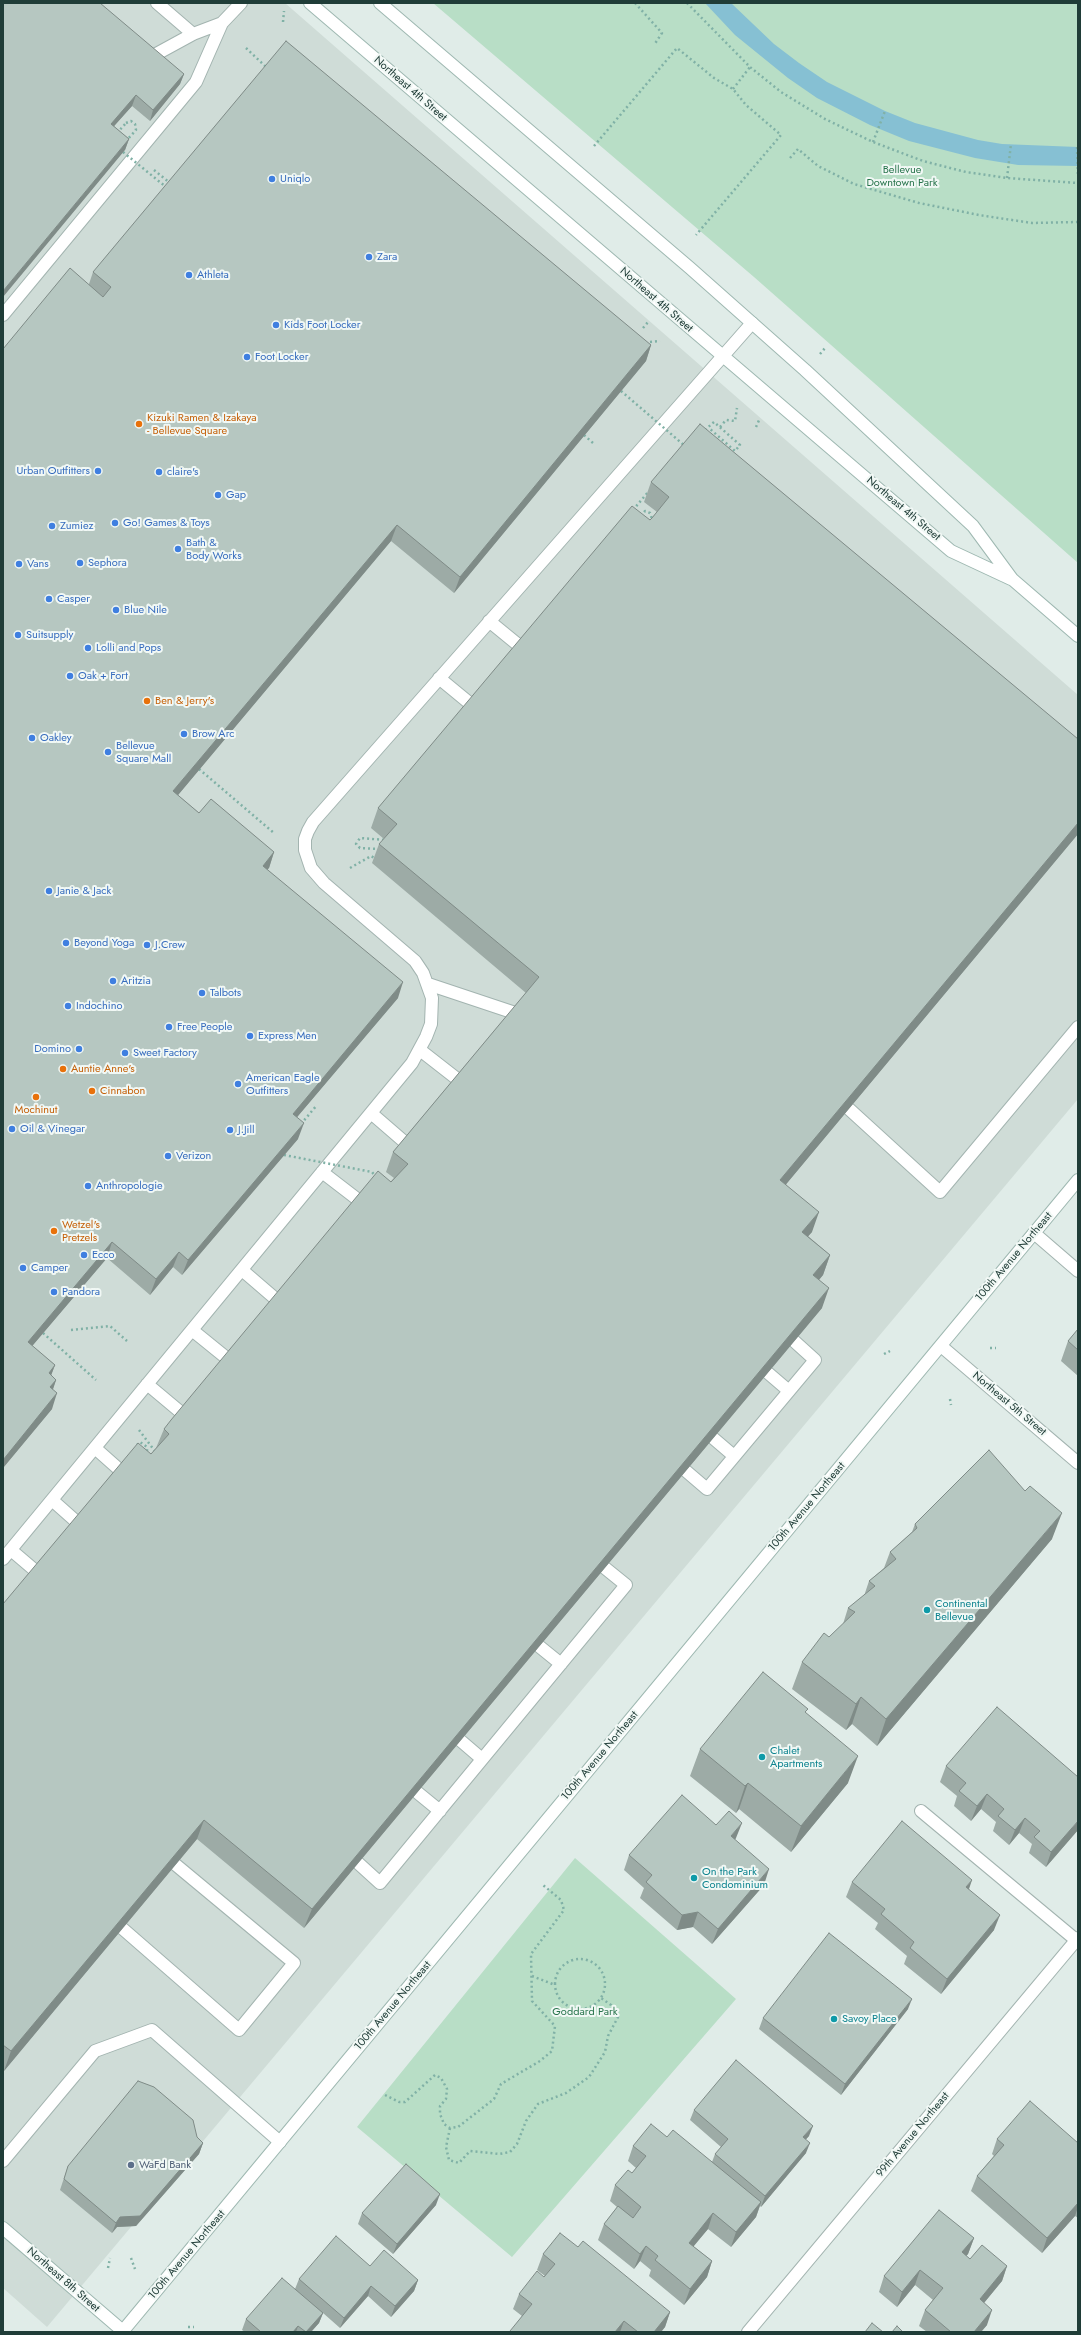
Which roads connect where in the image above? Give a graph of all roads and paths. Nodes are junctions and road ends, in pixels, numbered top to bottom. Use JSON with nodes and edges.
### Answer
{"nodes":[{"id":1,"x":157,"y":3,"type":"edge"},
{"id":2,"x":241,"y":3,"type":"edge"},
{"id":3,"x":310,"y":3,"type":"edge"},
{"id":4,"x":380,"y":3,"type":"edge"},
{"id":5,"x":635,"y":3,"type":"edge"},
{"id":6,"x":687,"y":3,"type":"edge"},
{"id":7,"x":284,"y":11,"type":"dead end"},
{"id":8,"x":222,"y":22,"type":"junction"},
{"id":9,"x":283,"y":22,"type":"dead end"},
{"id":10,"x":193,"y":34,"type":"junction"},
{"id":11,"x":654,"y":45,"type":"dead end"},
{"id":12,"x":246,"y":48,"type":"dead end"},
{"id":13,"x":149,"y":58,"type":"edge"},
{"id":14,"x":750,"y":68,"type":"junction"},
{"id":15,"x":269,"y":69,"type":"edge"},
{"id":16,"x":733,"y":89,"type":"junction"},
{"id":17,"x":885,"y":111,"type":"dead end"},
{"id":18,"x":115,"y":136,"type":"edge"},
{"id":19,"x":873,"y":142,"type":"junction"},
{"id":20,"x":1011,"y":144,"type":"dead end"},
{"id":21,"x":594,"y":146,"type":"dead end"},
{"id":22,"x":122,"y":147,"type":"edge"},
{"id":23,"x":1077,"y":147,"type":"dead end"},
{"id":24,"x":123,"y":152,"type":"edge"},
{"id":25,"x":790,"y":158,"type":"dead end"},
{"id":26,"x":1077,"y":166,"type":"edge"},
{"id":27,"x":152,"y":168,"type":"dead end"},
{"id":28,"x":1078,"y":177,"type":"edge"},
{"id":29,"x":1007,"y":178,"type":"junction"},
{"id":30,"x":1078,"y":183,"type":"edge"},
{"id":31,"x":173,"y":186,"type":"edge"},
{"id":32,"x":169,"y":190,"type":"edge"},
{"id":33,"x":1078,"y":222,"type":"edge"},
{"id":34,"x":696,"y":235,"type":"dead end"},
{"id":35,"x":3,"y":315,"type":"edge"},
{"id":36,"x":752,"y":322,"type":"junction"},
{"id":37,"x":660,"y":341,"type":"dead end"},
{"id":38,"x":650,"y":342,"type":"edge"},
{"id":39,"x":722,"y":356,"type":"junction"},
{"id":40,"x":621,"y":391,"type":"edge"},
{"id":41,"x":737,"y":408,"type":"dead end"},
{"id":42,"x":761,"y":416,"type":"dead end"},
{"id":43,"x":720,"y":427,"type":"junction"},
{"id":44,"x":756,"y":427,"type":"dead end"},
{"id":45,"x":709,"y":428,"type":"junction"},
{"id":46,"x":702,"y":432,"type":"edge"},
{"id":47,"x":584,"y":435,"type":"edge"},
{"id":48,"x":691,"y":442,"type":"edge"},
{"id":49,"x":593,"y":443,"type":"dead end"},
{"id":50,"x":651,"y":489,"type":"dead end"},
{"id":51,"x":631,"y":512,"type":"edge"},
{"id":52,"x":640,"y":517,"type":"edge"},
{"id":53,"x":649,"y":523,"type":"edge"},
{"id":54,"x":1012,"y":579,"type":"junction"},
{"id":55,"x":489,"y":621,"type":"junction"},
{"id":56,"x":1078,"y":636,"type":"edge"},
{"id":57,"x":522,"y":648,"type":"edge"},
{"id":58,"x":440,"y":678,"type":"junction"},
{"id":59,"x":473,"y":706,"type":"edge"},
{"id":60,"x":199,"y":769,"type":"edge"},
{"id":61,"x":274,"y":833,"type":"dead end"},
{"id":62,"x":386,"y":840,"type":"edge"},
{"id":63,"x":384,"y":850,"type":"edge"},
{"id":64,"x":376,"y":859,"type":"dead end"},
{"id":65,"x":350,"y":868,"type":"dead end"},
{"id":66,"x":428,"y":984,"type":"junction"},
{"id":67,"x":518,"y":1014,"type":"edge"},
{"id":68,"x":1078,"y":1027,"type":"edge"},
{"id":69,"x":420,"y":1050,"type":"junction"},
{"id":70,"x":461,"y":1082,"type":"edge"},
{"id":71,"x":316,"y":1106,"type":"edge"},
{"id":72,"x":849,"y":1109,"type":"edge"},
{"id":73,"x":371,"y":1113,"type":"junction"},
{"id":74,"x":298,"y":1128,"type":"edge"},
{"id":75,"x":408,"y":1145,"type":"edge"},
{"id":76,"x":284,"y":1154,"type":"edge"},
{"id":77,"x":322,"y":1172,"type":"junction"},
{"id":78,"x":377,"y":1177,"type":"edge"},
{"id":79,"x":1078,"y":1180,"type":"edge"},
{"id":80,"x":361,"y":1202,"type":"edge"},
{"id":81,"x":1034,"y":1232,"type":"junction"},
{"id":82,"x":242,"y":1270,"type":"junction"},
{"id":83,"x":1078,"y":1271,"type":"edge"},
{"id":84,"x":278,"y":1301,"type":"edge"},
{"id":85,"x":71,"y":1330,"type":"dead end"},
{"id":86,"x":192,"y":1330,"type":"junction"},
{"id":87,"x":43,"y":1333,"type":"edge"},
{"id":88,"x":127,"y":1341,"type":"dead end"},
{"id":89,"x":794,"y":1341,"type":"edge"},
{"id":90,"x":940,"y":1346,"type":"junction"},
{"id":91,"x":990,"y":1348,"type":"dead end"},
{"id":92,"x":996,"y":1348,"type":"dead end"},
{"id":93,"x":890,"y":1351,"type":"dead end"},
{"id":94,"x":884,"y":1354,"type":"dead end"},
{"id":95,"x":229,"y":1360,"type":"edge"},
{"id":96,"x":768,"y":1373,"type":"edge"},
{"id":97,"x":96,"y":1380,"type":"dead end"},
{"id":98,"x":147,"y":1384,"type":"junction"},
{"id":99,"x":789,"y":1391,"type":"junction"},
{"id":100,"x":950,"y":1399,"type":"dead end"},
{"id":101,"x":951,"y":1405,"type":"dead end"},
{"id":102,"x":184,"y":1415,"type":"edge"},
{"id":103,"x":134,"y":1424,"type":"dead end"},
{"id":104,"x":713,"y":1438,"type":"edge"},
{"id":105,"x":140,"y":1442,"type":"dead end"},
{"id":106,"x":94,"y":1448,"type":"junction"},
{"id":107,"x":147,"y":1455,"type":"edge"},
{"id":108,"x":160,"y":1456,"type":"edge"},
{"id":109,"x":734,"y":1456,"type":"junction"},
{"id":110,"x":1078,"y":1462,"type":"edge"},
{"id":111,"x":686,"y":1471,"type":"edge"},
{"id":112,"x":122,"y":1472,"type":"edge"},
{"id":113,"x":52,"y":1500,"type":"junction"},
{"id":114,"x":79,"y":1524,"type":"edge"},
{"id":115,"x":11,"y":1550,"type":"junction"},
{"id":116,"x":3,"y":1559,"type":"edge"},
{"id":117,"x":605,"y":1568,"type":"edge"},
{"id":118,"x":38,"y":1573,"type":"edge"},
{"id":119,"x":540,"y":1646,"type":"edge"},
{"id":120,"x":561,"y":1664,"type":"junction"},
{"id":121,"x":461,"y":1741,"type":"edge"},
{"id":122,"x":482,"y":1759,"type":"junction"},
{"id":123,"x":418,"y":1793,"type":"edge"},
{"id":124,"x":440,"y":1811,"type":"junction"},
{"id":125,"x":921,"y":1811,"type":"dead end"},
{"id":126,"x":358,"y":1863,"type":"edge"},
{"id":127,"x":176,"y":1865,"type":"edge"},
{"id":128,"x":543,"y":1885,"type":"dead end"},
{"id":129,"x":123,"y":1929,"type":"edge"},
{"id":130,"x":1077,"y":1939,"type":"edge"},
{"id":131,"x":532,"y":1976,"type":"junction"},
{"id":132,"x":555,"y":1985,"type":"junction"},
{"id":133,"x":601,"y":1998,"type":"junction"},
{"id":134,"x":385,"y":2095,"type":"dead end"},
{"id":135,"x":450,"y":2128,"type":"junction"},
{"id":136,"x":280,"y":2142,"type":"junction"},
{"id":137,"x":3,"y":2161,"type":"edge"},
{"id":138,"x":3,"y":2228,"type":"edge"},
{"id":139,"x":110,"y":2258,"type":"dead end"},
{"id":140,"x":131,"y":2258,"type":"dead end"},
{"id":141,"x":108,"y":2268,"type":"dead end"},
{"id":142,"x":135,"y":2269,"type":"dead end"},
{"id":143,"x":188,"y":2327,"type":"dead end"},
{"id":144,"x":194,"y":2327,"type":"dead end"},
{"id":145,"x":123,"y":2332,"type":"edge"},
{"id":146,"x":748,"y":2332,"type":"edge"}],
"edges":[{"from":1,"to":10,"type":"main road"},
{"from":2,"to":8,"type":"main road"},
{"from":3,"to":39,"type":"main road","name":"Northeast 4th Street"},
{"from":4,"to":36,"type":"main road","name":"Northeast 4th Street"},
{"from":5,"to":11,"type":"path"},
{"from":6,"to":14,"type":"path"},
{"from":7,"to":9,"type":"path"},
{"from":8,"to":10,"type":"main road"},
{"from":8,"to":35,"type":"main road"},
{"from":10,"to":13,"type":"main road"},
{"from":12,"to":15,"type":"path"},
{"from":14,"to":16,"type":"path"},
{"from":14,"to":19,"type":"path"},
{"from":16,"to":21,"type":"path"},
{"from":16,"to":34,"type":"path"},
{"from":17,"to":19,"type":"path"},
{"from":18,"to":22,"type":"path","bridge":true},
{"from":19,"to":29,"type":"path"},
{"from":20,"to":29,"type":"path"},
{"from":23,"to":26,"type":"path"},
{"from":24,"to":32,"type":"path","bridge":true},
{"from":25,"to":33,"type":"path"},
{"from":26,"to":28,"type":"path"},
{"from":27,"to":31,"type":"path"},
{"from":29,"to":30,"type":"path"},
{"from":36,"to":39,"type":"main road"},
{"from":36,"to":54,"type":"main road","name":"Northeast 4th Street"},
{"from":37,"to":38,"type":"path"},
{"from":39,"to":54,"type":"main road","name":"Northeast 4th Street"},
{"from":39,"to":55,"type":"main road"},
{"from":40,"to":48,"type":"path","bridge":true},
{"from":41,"to":43,"type":"path"},
{"from":42,"to":44,"type":"path"},
{"from":43,"to":45,"type":"path"},
{"from":43,"to":45,"type":"path"},
{"from":45,"to":46,"type":"path"},
{"from":47,"to":49,"type":"path"},
{"from":50,"to":51,"type":"path"},
{"from":52,"to":53,"type":"path"},
{"from":54,"to":56,"type":"main road","name":"Northeast 4th Street"},
{"from":55,"to":57,"type":"main road"},
{"from":55,"to":58,"type":"main road"},
{"from":58,"to":59,"type":"main road"},
{"from":58,"to":66,"type":"main road"},
{"from":60,"to":61,"type":"path"},
{"from":62,"to":63,"type":"path"},
{"from":64,"to":65,"type":"path"},
{"from":66,"to":67,"type":"main road"},
{"from":66,"to":69,"type":"main road"},
{"from":68,"to":72,"type":"main road"},
{"from":69,"to":70,"type":"main road"},
{"from":69,"to":73,"type":"main road"},
{"from":71,"to":74,"type":"path"},
{"from":73,"to":75,"type":"main road"},
{"from":73,"to":77,"type":"main road"},
{"from":76,"to":78,"type":"path","bridge":true},
{"from":77,"to":80,"type":"main road"},
{"from":77,"to":82,"type":"main road"},
{"from":79,"to":81,"type":"main road","name":"100th Avenue Northeast"},
{"from":81,"to":83,"type":"main road"},
{"from":81,"to":90,"type":"main road","name":"100th Avenue Northeast"},
{"from":82,"to":84,"type":"main road"},
{"from":82,"to":86,"type":"main road"},
{"from":85,"to":88,"type":"path"},
{"from":86,"to":95,"type":"main road"},
{"from":86,"to":98,"type":"main road"},
{"from":87,"to":97,"type":"path"},
{"from":89,"to":99,"type":"main road"},
{"from":90,"to":110,"type":"main road","name":"Northeast 5th Street"},
{"from":90,"to":136,"type":"main road","name":"100th Avenue Northeast"},
{"from":91,"to":92,"type":"path"},
{"from":93,"to":94,"type":"path"},
{"from":96,"to":99,"type":"main road"},
{"from":98,"to":102,"type":"main road"},
{"from":98,"to":106,"type":"main road"},
{"from":99,"to":109,"type":"main road"},
{"from":100,"to":101,"type":"path"},
{"from":103,"to":108,"type":"path"},
{"from":104,"to":109,"type":"main road"},
{"from":105,"to":107,"type":"path"},
{"from":106,"to":112,"type":"main road"},
{"from":106,"to":113,"type":"main road"},
{"from":109,"to":111,"type":"main road"},
{"from":113,"to":114,"type":"main road"},
{"from":113,"to":115,"type":"main road"},
{"from":115,"to":116,"type":"main road"},
{"from":115,"to":118,"type":"main road"},
{"from":117,"to":120,"type":"main road"},
{"from":119,"to":120,"type":"main road"},
{"from":120,"to":122,"type":"main road"},
{"from":121,"to":122,"type":"main road"},
{"from":122,"to":124,"type":"main road"},
{"from":123,"to":124,"type":"main road"},
{"from":124,"to":126,"type":"main road"},
{"from":125,"to":130,"type":"main road"},
{"from":127,"to":129,"type":"main road"},
{"from":128,"to":131,"type":"path"},
{"from":130,"to":146,"type":"main road","name":"99th Avenue Northeast"},
{"from":131,"to":132,"type":"path"},
{"from":131,"to":135,"type":"path"},
{"from":132,"to":133,"type":"path"},
{"from":132,"to":133,"type":"path"},
{"from":133,"to":135,"type":"path"},
{"from":134,"to":135,"type":"path"},
{"from":136,"to":137,"type":"main road"},
{"from":136,"to":145,"type":"main road","name":"100th Avenue Northeast"},
{"from":138,"to":145,"type":"main road","name":"Northeast 8th Street"},
{"from":139,"to":141,"type":"path"},
{"from":140,"to":142,"type":"path"},
{"from":143,"to":144,"type":"path"}]}
